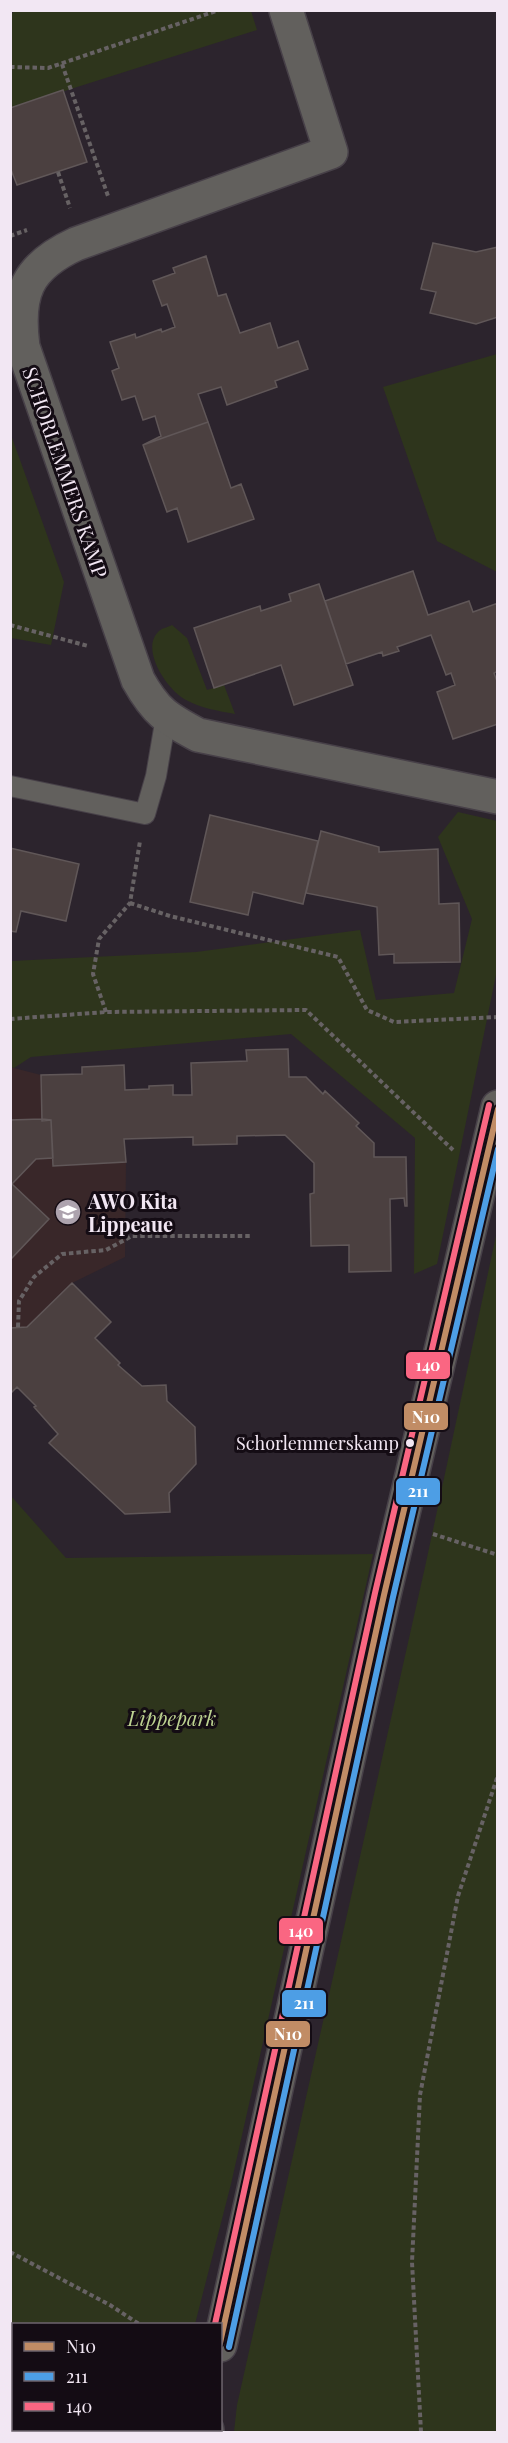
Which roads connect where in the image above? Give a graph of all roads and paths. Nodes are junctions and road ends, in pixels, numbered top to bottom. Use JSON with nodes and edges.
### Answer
{"nodes":[{"id":1,"x":219,"y":10,"type":"edge"},
{"id":2,"x":286,"y":10,"type":"edge"},
{"id":3,"x":62,"y":63,"type":"junction"},
{"id":4,"x":10,"y":66,"type":"edge"},
{"id":5,"x":58,"y":172,"type":"dead end"},
{"id":6,"x":109,"y":201,"type":"dead end"},
{"id":7,"x":72,"y":214,"type":"dead end"},
{"id":8,"x":10,"y":625,"type":"edge"},
{"id":9,"x":130,"y":658,"type":"junction"},
{"id":10,"x":166,"y":717,"type":"junction"},
{"id":11,"x":10,"y":786,"type":"edge"},
{"id":12,"x":498,"y":796,"type":"edge"},
{"id":13,"x":145,"y":813,"type":"junction"},
{"id":14,"x":130,"y":903,"type":"junction"},
{"id":15,"x":106,"y":1012,"type":"junction"},
{"id":16,"x":498,"y":1017,"type":"edge"},
{"id":17,"x":10,"y":1019,"type":"edge"},
{"id":18,"x":498,"y":1107,"type":"edge"},
{"id":19,"x":481,"y":1177,"type":"junction"},
{"id":20,"x":252,"y":1236,"type":"dead end"},
{"id":21,"x":18,"y":1328,"type":"dead end"},
{"id":22,"x":401,"y":1523,"type":"junction"},
{"id":23,"x":498,"y":1555,"type":"edge"},
{"id":24,"x":498,"y":1775,"type":"edge"},
{"id":25,"x":10,"y":2252,"type":"edge"},
{"id":26,"x":136,"y":2323,"type":"edge"},
{"id":27,"x":222,"y":2336,"type":"edge"},
{"id":28,"x":421,"y":2433,"type":"edge"}],
"edges":[{"from":1,"to":3,"type":"path"},
{"from":2,"to":9,"type":"street","name":"SCHORLEMMERS KAMP"},
{"from":3,"to":4,"type":"path"},
{"from":3,"to":6,"type":"path"},
{"from":5,"to":7,"type":"path"},
{"from":8,"to":9,"type":"path"},
{"from":9,"to":10,"type":"street","name":"SCHORLEMMERS KAMP"},
{"from":10,"to":12,"type":"street","name":"SCHORLEMMERS KAMP"},
{"from":10,"to":13,"type":"lane"},
{"from":11,"to":13,"type":"lane"},
{"from":13,"to":14,"type":"path"},
{"from":14,"to":15,"type":"path"},
{"from":14,"to":16,"type":"path"},
{"from":15,"to":17,"type":"path"},
{"from":15,"to":19,"type":"path"},
{"from":18,"to":19,"type":"street"},
{"from":19,"to":22,"type":"street"},
{"from":20,"to":21,"type":"path"},
{"from":22,"to":23,"type":"path"},
{"from":22,"to":27,"type":"street"},
{"from":24,"to":28,"type":"path"},
{"from":25,"to":26,"type":"path"}]}
